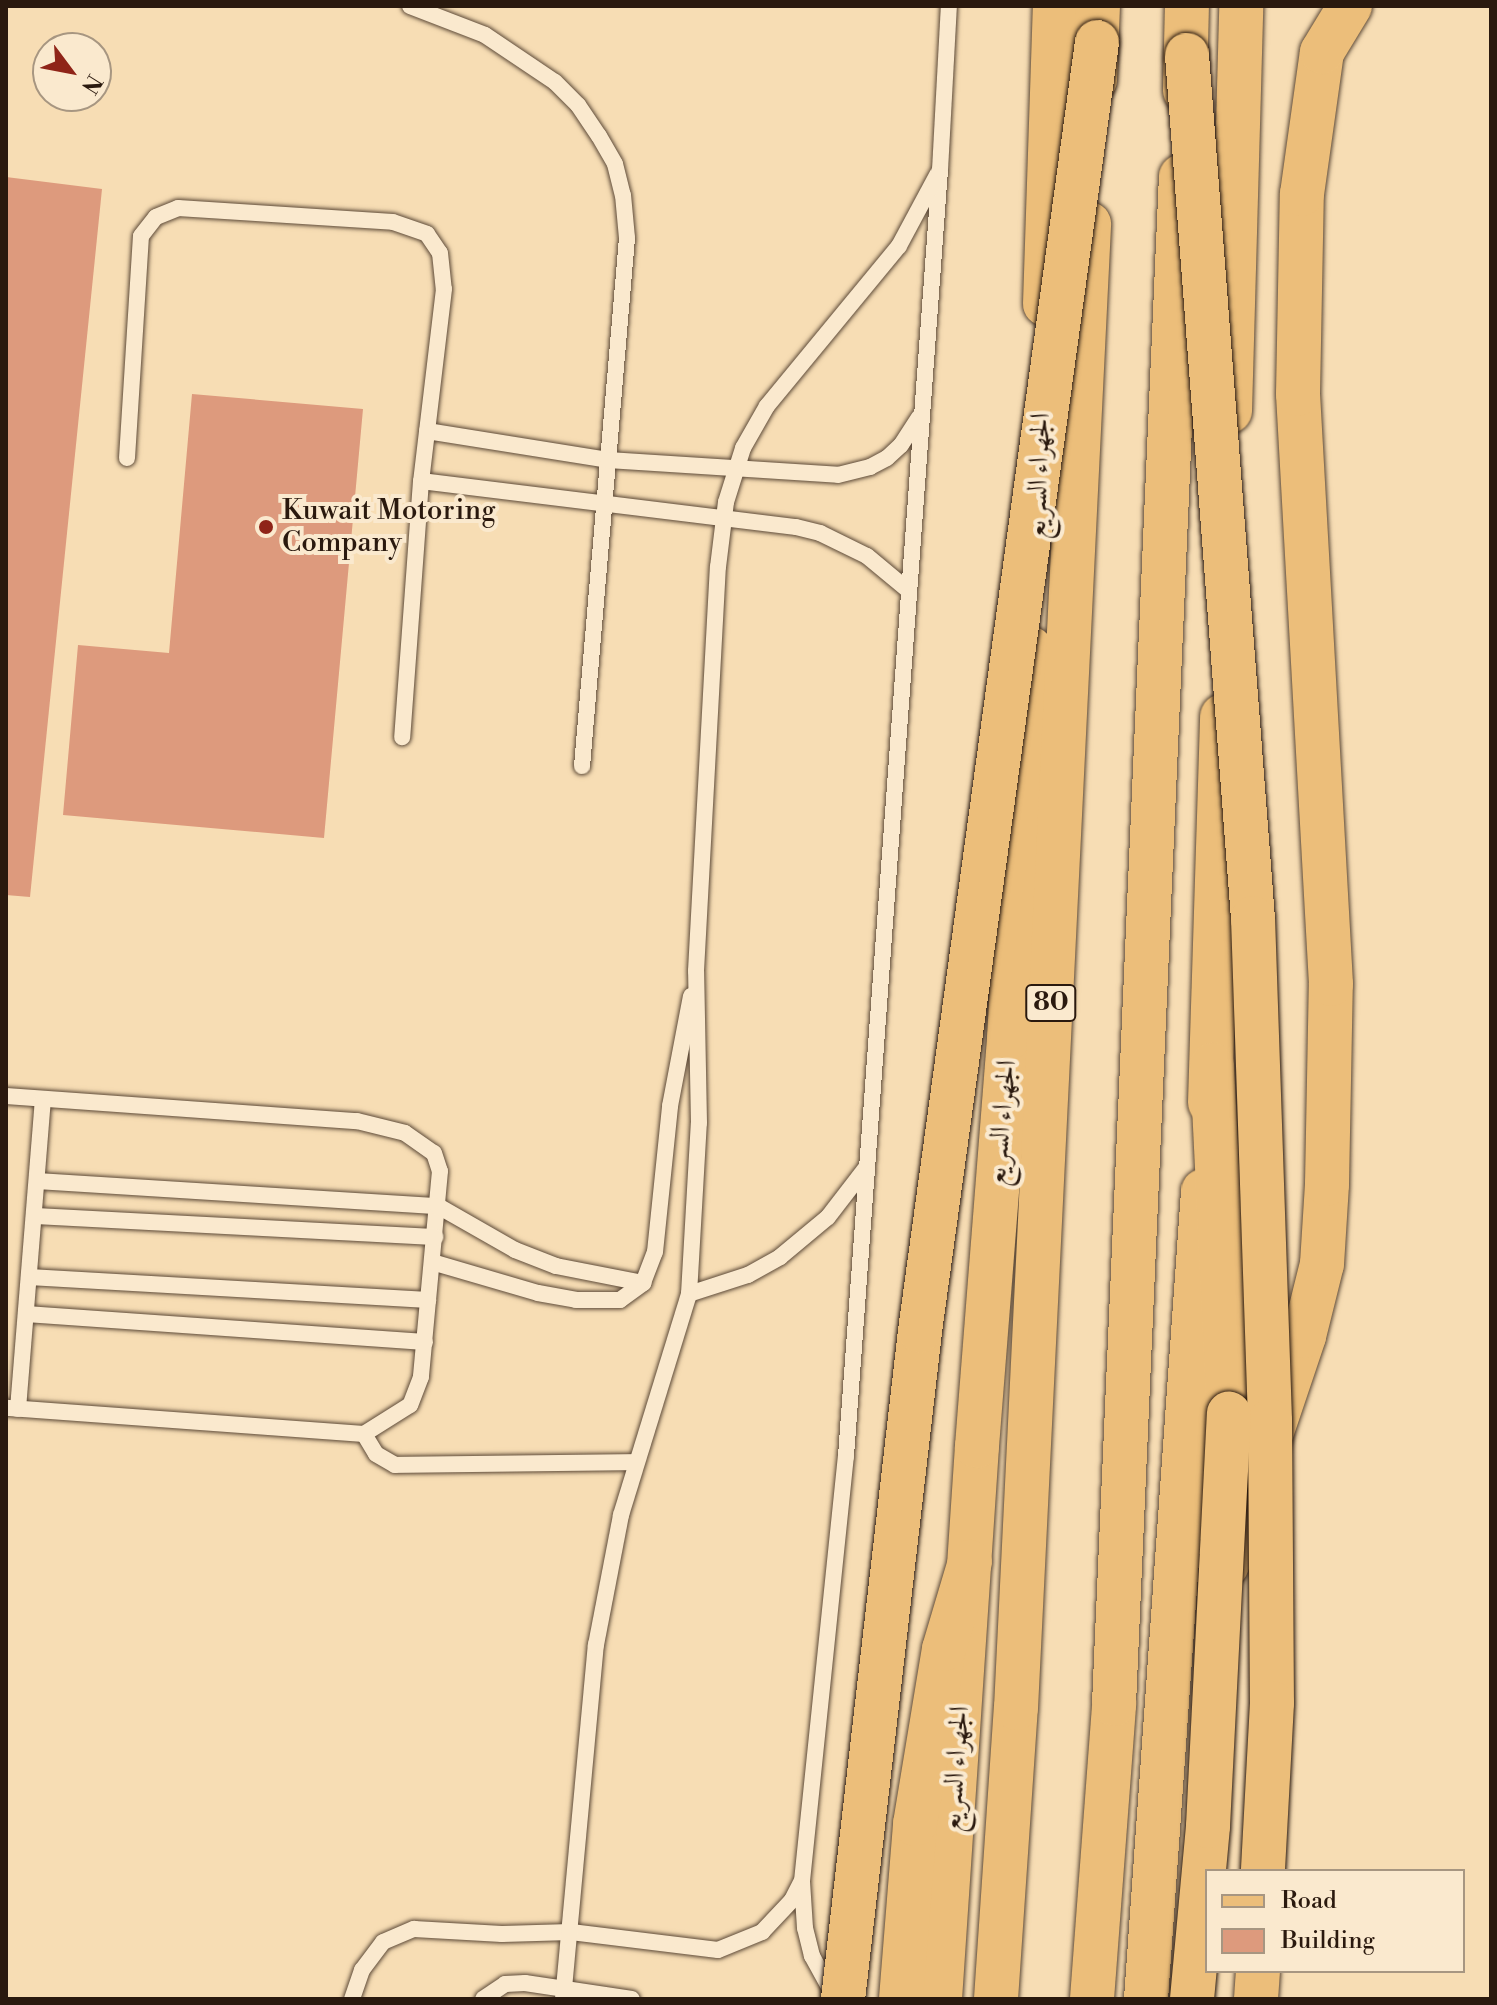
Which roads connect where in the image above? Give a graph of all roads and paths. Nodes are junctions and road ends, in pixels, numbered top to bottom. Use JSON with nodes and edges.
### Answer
{"nodes":[{"id":1,"x":410,"y":6,"type":"edge"},
{"id":2,"x":949,"y":6,"type":"edge"},
{"id":3,"x":1055,"y":6,"type":"edge"},
{"id":4,"x":1187,"y":6,"type":"edge"},
{"id":5,"x":1241,"y":6,"type":"edge"},
{"id":6,"x":1350,"y":6,"type":"edge"},
{"id":7,"x":1098,"y":24,"type":"edge"},
{"id":8,"x":1187,"y":55,"type":"junction"},
{"id":9,"x":940,"y":170,"type":"junction"},
{"id":10,"x":922,"y":411,"type":"junction"},
{"id":11,"x":427,"y":431,"type":"junction"},
{"id":12,"x":127,"y":458,"type":"dead end"},
{"id":13,"x":608,"y":460,"type":"junction"},
{"id":14,"x":735,"y":470,"type":"junction"},
{"id":15,"x":421,"y":481,"type":"junction"},
{"id":16,"x":604,"y":505,"type":"junction"},
{"id":17,"x":723,"y":518,"type":"junction"},
{"id":18,"x":908,"y":590,"type":"junction"},
{"id":19,"x":402,"y":737,"type":"dead end"},
{"id":20,"x":582,"y":766,"type":"dead end"},
{"id":21,"x":696,"y":971,"type":"junction"},
{"id":22,"x":1212,"y":1065,"type":"junction"},
{"id":23,"x":6,"y":1096,"type":"edge"},
{"id":24,"x":43,"y":1099,"type":"junction"},
{"id":25,"x":866,"y":1167,"type":"junction"},
{"id":26,"x":37,"y":1181,"type":"junction"},
{"id":27,"x":438,"y":1206,"type":"junction"},
{"id":28,"x":34,"y":1216,"type":"junction"},
{"id":29,"x":435,"y":1237,"type":"junction"},
{"id":30,"x":432,"y":1262,"type":"junction"},
{"id":31,"x":29,"y":1277,"type":"junction"},
{"id":32,"x":643,"y":1283,"type":"junction"},
{"id":33,"x":689,"y":1294,"type":"junction"},
{"id":34,"x":428,"y":1300,"type":"junction"},
{"id":35,"x":26,"y":1314,"type":"junction"},
{"id":36,"x":425,"y":1342,"type":"junction"},
{"id":37,"x":12,"y":1408,"type":"edge"},
{"id":38,"x":364,"y":1434,"type":"junction"},
{"id":39,"x":636,"y":1462,"type":"junction"},
{"id":40,"x":970,"y":1562,"type":"junction"},
{"id":41,"x":1163,"y":1757,"type":"junction"},
{"id":42,"x":1263,"y":1869,"type":"edge"},
{"id":43,"x":802,"y":1881,"type":"junction"},
{"id":44,"x":571,"y":1932,"type":"junction"},
{"id":45,"x":1258,"y":1973,"type":"edge"},
{"id":46,"x":564,"y":1995,"type":"edge"},
{"id":47,"x":352,"y":1999,"type":"edge"},
{"id":48,"x":483,"y":1999,"type":"edge"},
{"id":49,"x":632,"y":1999,"type":"edge"},
{"id":50,"x":836,"y":1999,"type":"edge"},
{"id":51,"x":843,"y":1999,"type":"edge"},
{"id":52,"x":901,"y":1999,"type":"edge"},
{"id":53,"x":940,"y":1999,"type":"edge"},
{"id":54,"x":996,"y":1999,"type":"edge"},
{"id":55,"x":1092,"y":1999,"type":"edge"},
{"id":56,"x":1146,"y":1999,"type":"edge"},
{"id":57,"x":1192,"y":1999,"type":"edge"},
{"id":58,"x":1256,"y":1999,"type":"edge"}],
"edges":[{"from":1,"to":13,"type":"lane"},
{"from":2,"to":9,"type":"lane"},
{"from":3,"to":40,"type":"main road","name":"الجهراء السريع"},
{"from":4,"to":8,"type":"main road"},
{"from":5,"to":22,"type":"main road"},
{"from":6,"to":41,"type":"main road"},
{"from":7,"to":51,"type":"main road","bridge":true},
{"from":7,"to":54,"type":"main road","name":"الجهراء السريع","number":"80","bridge":true},
{"from":8,"to":42,"type":"main road","bridge":true},
{"from":8,"to":55,"type":"main road","bridge":true},
{"from":9,"to":10,"type":"lane"},
{"from":9,"to":14,"type":"lane"},
{"from":10,"to":14,"type":"lane"},
{"from":10,"to":18,"type":"lane"},
{"from":11,"to":12,"type":"lane"},
{"from":11,"to":13,"type":"lane"},
{"from":11,"to":15,"type":"lane"},
{"from":13,"to":14,"type":"lane"},
{"from":13,"to":16,"type":"lane"},
{"from":14,"to":17,"type":"lane"},
{"from":15,"to":16,"type":"lane"},
{"from":15,"to":19,"type":"lane"},
{"from":16,"to":17,"type":"lane"},
{"from":16,"to":20,"type":"lane"},
{"from":17,"to":18,"type":"lane"},
{"from":17,"to":21,"type":"lane"},
{"from":18,"to":25,"type":"lane"},
{"from":21,"to":32,"type":"lane"},
{"from":21,"to":33,"type":"lane"},
{"from":22,"to":41,"type":"main road"},
{"from":22,"to":57,"type":"main road","bridge":true},
{"from":23,"to":24,"type":"lane"},
{"from":24,"to":26,"type":"lane"},
{"from":24,"to":27,"type":"lane"},
{"from":25,"to":33,"type":"lane"},
{"from":25,"to":43,"type":"lane"},
{"from":26,"to":27,"type":"lane"},
{"from":26,"to":28,"type":"lane"},
{"from":27,"to":29,"type":"lane"},
{"from":27,"to":32,"type":"lane"},
{"from":28,"to":29,"type":"lane"},
{"from":28,"to":31,"type":"lane"},
{"from":29,"to":30,"type":"lane"},
{"from":30,"to":32,"type":"lane"},
{"from":30,"to":34,"type":"lane"},
{"from":31,"to":34,"type":"lane"},
{"from":31,"to":35,"type":"lane"},
{"from":33,"to":39,"type":"lane"},
{"from":34,"to":36,"type":"lane"},
{"from":35,"to":36,"type":"lane"},
{"from":35,"to":37,"type":"lane"},
{"from":36,"to":38,"type":"lane"},
{"from":37,"to":38,"type":"lane"},
{"from":38,"to":39,"type":"lane"},
{"from":39,"to":44,"type":"lane"},
{"from":40,"to":52,"type":"main road"},
{"from":40,"to":53,"type":"main road","name":"الجهراء السريع"},
{"from":41,"to":56,"type":"main road"},
{"from":43,"to":44,"type":"lane"},
{"from":43,"to":50,"type":"lane"},
{"from":44,"to":46,"type":"lane"},
{"from":44,"to":47,"type":"lane"},
{"from":45,"to":58,"type":"main road"},
{"from":46,"to":48,"type":"lane"},
{"from":46,"to":49,"type":"lane"}]}
